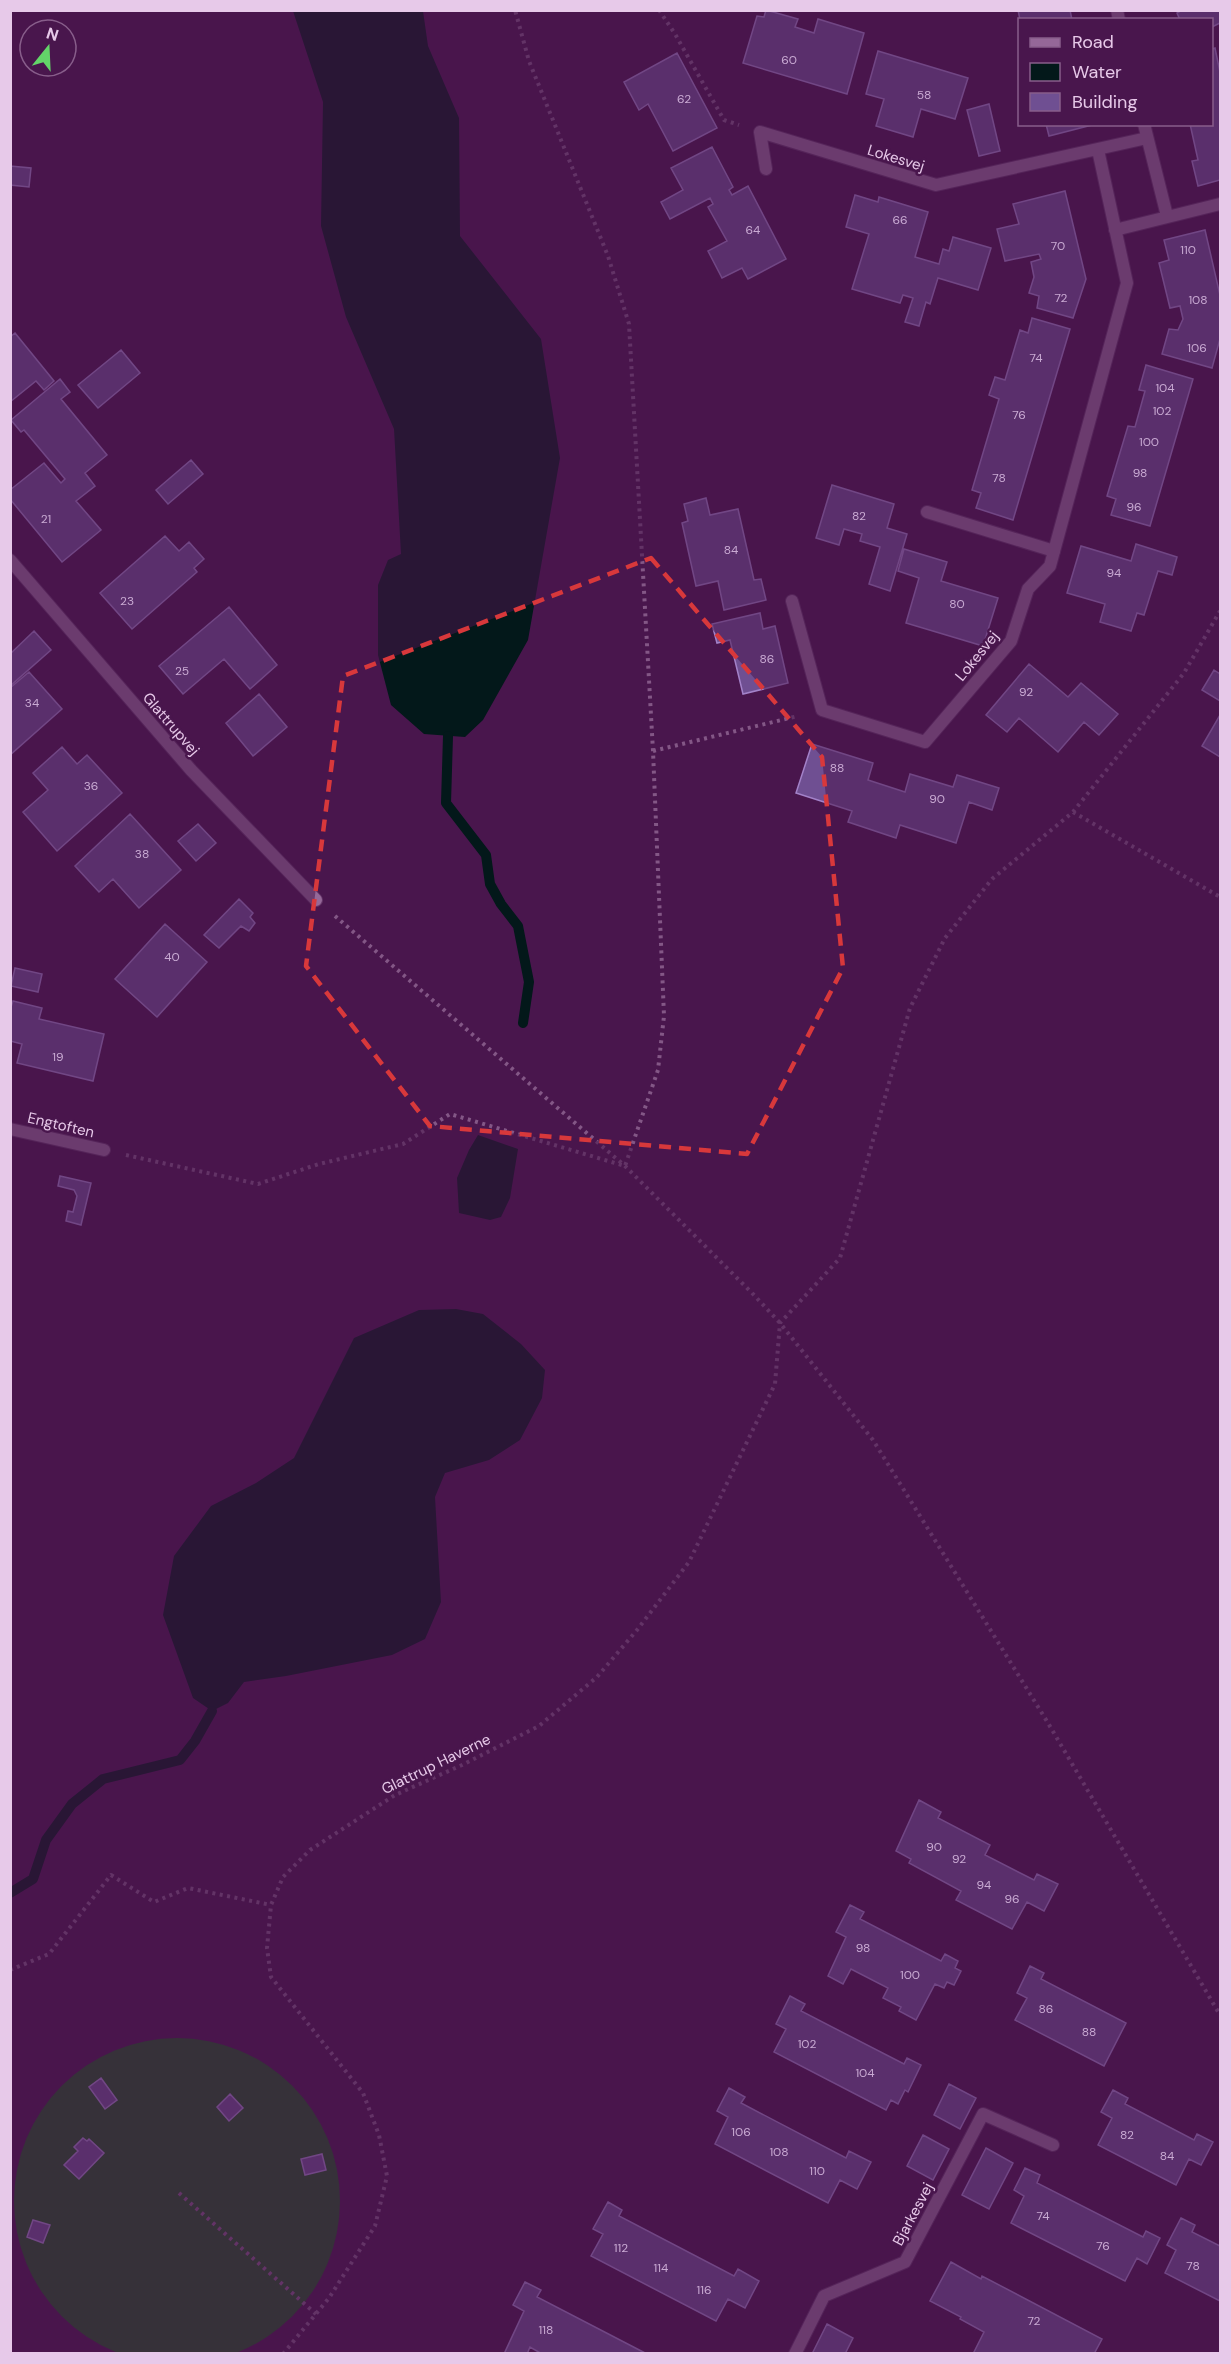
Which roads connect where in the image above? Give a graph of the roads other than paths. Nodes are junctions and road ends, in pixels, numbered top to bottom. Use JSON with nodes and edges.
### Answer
{"nodes":[{"id":1,"x":1145,"y":126,"type":"edge"},
{"id":2,"x":1148,"y":138,"type":"junction"},
{"id":3,"x":1098,"y":150,"type":"junction"},
{"id":4,"x":766,"y":169,"type":"dead end"},
{"id":5,"x":1221,"y":204,"type":"edge"},
{"id":6,"x":1167,"y":216,"type":"junction"},
{"id":7,"x":1115,"y":230,"type":"junction"},
{"id":8,"x":927,"y":512,"type":"dead end"},
{"id":9,"x":1054,"y":551,"type":"junction"},
{"id":10,"x":10,"y":560,"type":"edge"},
{"id":11,"x":792,"y":601,"type":"dead end"},
{"id":12,"x":316,"y":900,"type":"road end"},
{"id":13,"x":10,"y":1129,"type":"edge"},
{"id":14,"x":104,"y":1150,"type":"road end"},
{"id":15,"x":1053,"y":2145,"type":"dead end"},
{"id":16,"x":795,"y":2354,"type":"edge"}],
"edges":[{"from":1,"to":2,"type":"street"},
{"from":2,"to":3,"type":"street","name":"Lokesvej"},
{"from":2,"to":6,"type":"street"},
{"from":3,"to":4,"type":"street","name":"Lokesvej"},
{"from":3,"to":7,"type":"street","name":"Lokesvej"},
{"from":5,"to":6,"type":"street"},
{"from":6,"to":7,"type":"street"},
{"from":7,"to":9,"type":"street","name":"Lokesvej"},
{"from":8,"to":9,"type":"street"},
{"from":9,"to":11,"type":"street","name":"Lokesvej"},
{"from":10,"to":12,"type":"street","name":"Glattrupvej"},
{"from":13,"to":14,"type":"street","name":"Engtoften"},
{"from":15,"to":16,"type":"street","name":"Bjarkesvej"}]}
